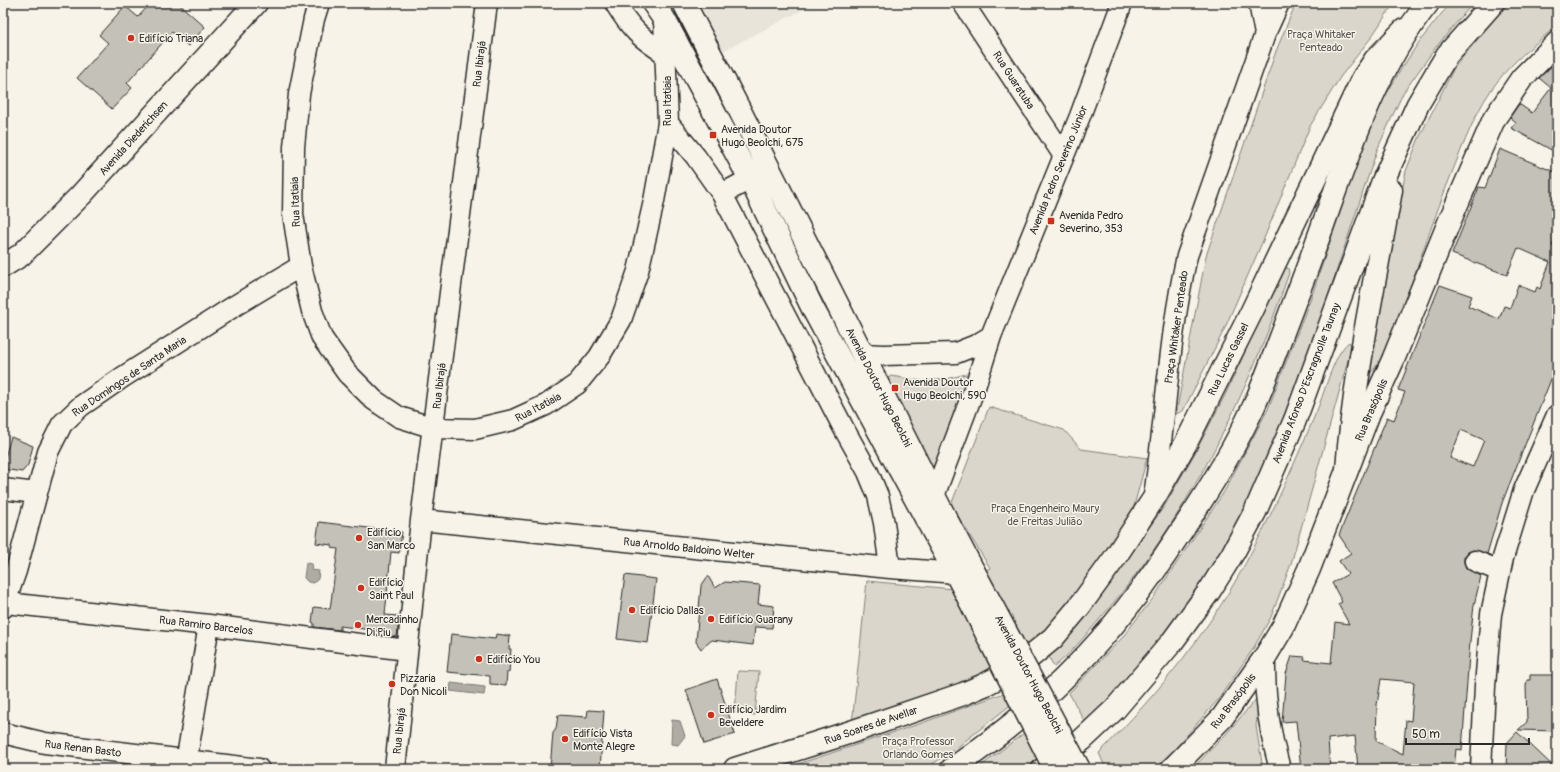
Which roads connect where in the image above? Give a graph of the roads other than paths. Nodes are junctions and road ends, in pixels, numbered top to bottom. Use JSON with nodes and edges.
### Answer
{"nodes":[{"id":1,"x":256,"y":3,"type":"edge"},
{"id":2,"x":319,"y":3,"type":"edge"},
{"id":3,"x":487,"y":3,"type":"edge"},
{"id":4,"x":615,"y":3,"type":"edge"},
{"id":5,"x":684,"y":3,"type":"edge"},
{"id":6,"x":963,"y":3,"type":"edge"},
{"id":7,"x":1122,"y":3,"type":"edge"},
{"id":8,"x":1259,"y":3,"type":"edge"},
{"id":9,"x":1279,"y":3,"type":"edge"},
{"id":10,"x":1493,"y":3,"type":"edge"},
{"id":11,"x":1422,"y":10,"type":"edge"},
{"id":12,"x":658,"y":11,"type":"edge"},
{"id":13,"x":1265,"y":34,"type":"junction"},
{"id":14,"x":1557,"y":43,"type":"edge"},
{"id":15,"x":666,"y":54,"type":"junction"},
{"id":16,"x":668,"y":123,"type":"junction"},
{"id":17,"x":1398,"y":148,"type":"junction"},
{"id":18,"x":1064,"y":156,"type":"junction"},
{"id":19,"x":750,"y":179,"type":"junction"},
{"id":20,"x":722,"y":194,"type":"junction"},
{"id":21,"x":3,"y":266,"type":"edge"},
{"id":22,"x":301,"y":266,"type":"junction"},
{"id":23,"x":799,"y":277,"type":"junction"},
{"id":24,"x":991,"y":336,"type":"junction"},
{"id":25,"x":862,"y":354,"type":"junction"},
{"id":26,"x":1556,"y":423,"type":"edge"},
{"id":27,"x":434,"y":428,"type":"junction"},
{"id":28,"x":1347,"y":469,"type":"junction"},
{"id":29,"x":3,"y":489,"type":"edge"},
{"id":30,"x":36,"y":493,"type":"junction"},
{"id":31,"x":934,"y":496,"type":"junction"},
{"id":32,"x":1154,"y":498,"type":"junction"},
{"id":33,"x":422,"y":520,"type":"junction"},
{"id":34,"x":1475,"y":561,"type":"dead end"},
{"id":35,"x":890,"y":568,"type":"junction"},
{"id":36,"x":1500,"y":571,"type":"junction"},
{"id":37,"x":964,"y":577,"type":"junction"},
{"id":38,"x":4,"y":605,"type":"edge"},
{"id":39,"x":209,"y":625,"type":"junction"},
{"id":40,"x":407,"y":650,"type":"junction"},
{"id":41,"x":1265,"y":657,"type":"junction"},
{"id":42,"x":1004,"y":675,"type":"joint"},
{"id":43,"x":3,"y":733,"type":"edge"},
{"id":44,"x":186,"y":765,"type":"edge"},
{"id":45,"x":260,"y":769,"type":"edge"},
{"id":46,"x":395,"y":769,"type":"edge"},
{"id":47,"x":735,"y":769,"type":"edge"},
{"id":48,"x":952,"y":769,"type":"edge"},
{"id":49,"x":1043,"y":769,"type":"edge"},
{"id":50,"x":1055,"y":769,"type":"edge"},
{"id":51,"x":1079,"y":769,"type":"edge"},
{"id":52,"x":1172,"y":769,"type":"edge"},
{"id":53,"x":1280,"y":769,"type":"edge"},
{"id":54,"x":1481,"y":769,"type":"edge"}],
"edges":[{"from":1,"to":21,"type":"main road","name":"Avenida Diederichsen"},
{"from":2,"to":22,"type":"street","name":"Rua Itatiaia"},
{"from":3,"to":27,"type":"street","name":"Rua Ibirajá"},
{"from":4,"to":15,"type":"street"},
{"from":5,"to":25,"type":"main road","name":"Avenida Doutor Hugo Beolchi"},
{"from":6,"to":18,"type":"street","name":"Rua Guaratuba"},
{"from":7,"to":18,"type":"street","name":"Avenida Pedro Severino Júnior"},
{"from":8,"to":13,"type":"street"},
{"from":9,"to":13,"type":"street","name":"Praça Whitaker Penteado"},
{"from":10,"to":17,"type":"main road","name":"Avenida Afonso D'Escragnolle Taunay"},
{"from":11,"to":32,"type":"main road","name":"Rua Lucas Gassel"},
{"from":11,"to":48,"type":"main road"},
{"from":12,"to":15,"type":"street","name":"Rua Itatiaia"},
{"from":12,"to":19,"type":"main road","name":"Avenida Doutor Hugo Beolchi"},
{"from":13,"to":32,"type":"street","name":"Praça Whitaker Penteado"},
{"from":14,"to":28,"type":"main road","name":"Rua Brasópolis"},
{"from":15,"to":16,"type":"street","name":"Rua Itatiaia"},
{"from":16,"to":20,"type":"street"},
{"from":16,"to":27,"type":"street","name":"Rua Itatiaia"},
{"from":17,"to":28,"type":"main road"},
{"from":17,"to":49,"type":"main road","name":"Avenida Afonso D'Escragnolle Taunay"},
{"from":18,"to":24,"type":"street","name":"Avenida Pedro Severino Júnior"},
{"from":19,"to":20,"type":"street"},
{"from":19,"to":23,"type":"main road","name":"Avenida Doutor Hugo Beolchi"},
{"from":20,"to":35,"type":"street"},
{"from":22,"to":27,"type":"street","name":"Rua Itatiaia"},
{"from":22,"to":30,"type":"street","name":"Rua Domingos de Santa Maria"},
{"from":23,"to":25,"type":"main road"},
{"from":23,"to":37,"type":"main road","name":"Avenida Doutor Hugo Beolchi"},
{"from":24,"to":25,"type":"street"},
{"from":24,"to":31,"type":"street","name":"Avenida Pedro Severino Júnior"},
{"from":25,"to":31,"type":"main road","name":"Avenida Doutor Hugo Beolchi"},
{"from":26,"to":36,"type":"street"},
{"from":27,"to":33,"type":"street","name":"Rua Ibirajá"},
{"from":28,"to":41,"type":"main road","name":"Rua Brasópolis"},
{"from":29,"to":30,"type":"street"},
{"from":30,"to":38,"type":"street","name":"Rua Domingos de Santa Maria"},
{"from":31,"to":37,"type":"main road","name":"Avenida Doutor Hugo Beolchi"},
{"from":32,"to":42,"type":"main road","name":"Rua Lucas Gassel"},
{"from":33,"to":35,"type":"street","name":"Rua Arnoldo Baldoino Welter"},
{"from":33,"to":40,"type":"street","name":"Rua Ibirajá"},
{"from":34,"to":36,"type":"street"},
{"from":35,"to":37,"type":"street","name":"Rua Arnoldo Baldoino Welter"},
{"from":36,"to":54,"type":"street"},
{"from":37,"to":50,"type":"main road","name":"Avenida Doutor Hugo Beolchi","bridge":true},
{"from":37,"to":51,"type":"main road","name":"Avenida Doutor Hugo Beolchi","bridge":true},
{"from":38,"to":39,"type":"street","name":"Rua Ramiro Barcelos"},
{"from":39,"to":40,"type":"street","name":"Rua Ramiro Barcelos"},
{"from":39,"to":44,"type":"street"},
{"from":40,"to":46,"type":"street","name":"Rua Ibirajá"},
{"from":41,"to":52,"type":"main road","name":"Rua Brasópolis"},
{"from":41,"to":53,"type":"street"},
{"from":42,"to":47,"type":"main road","name":"Rua Soares de Avellar"},
{"from":43,"to":44,"type":"street","name":"Rua Renan Basto"},
{"from":44,"to":45,"type":"street","name":"Rua Renan Basto"}]}
